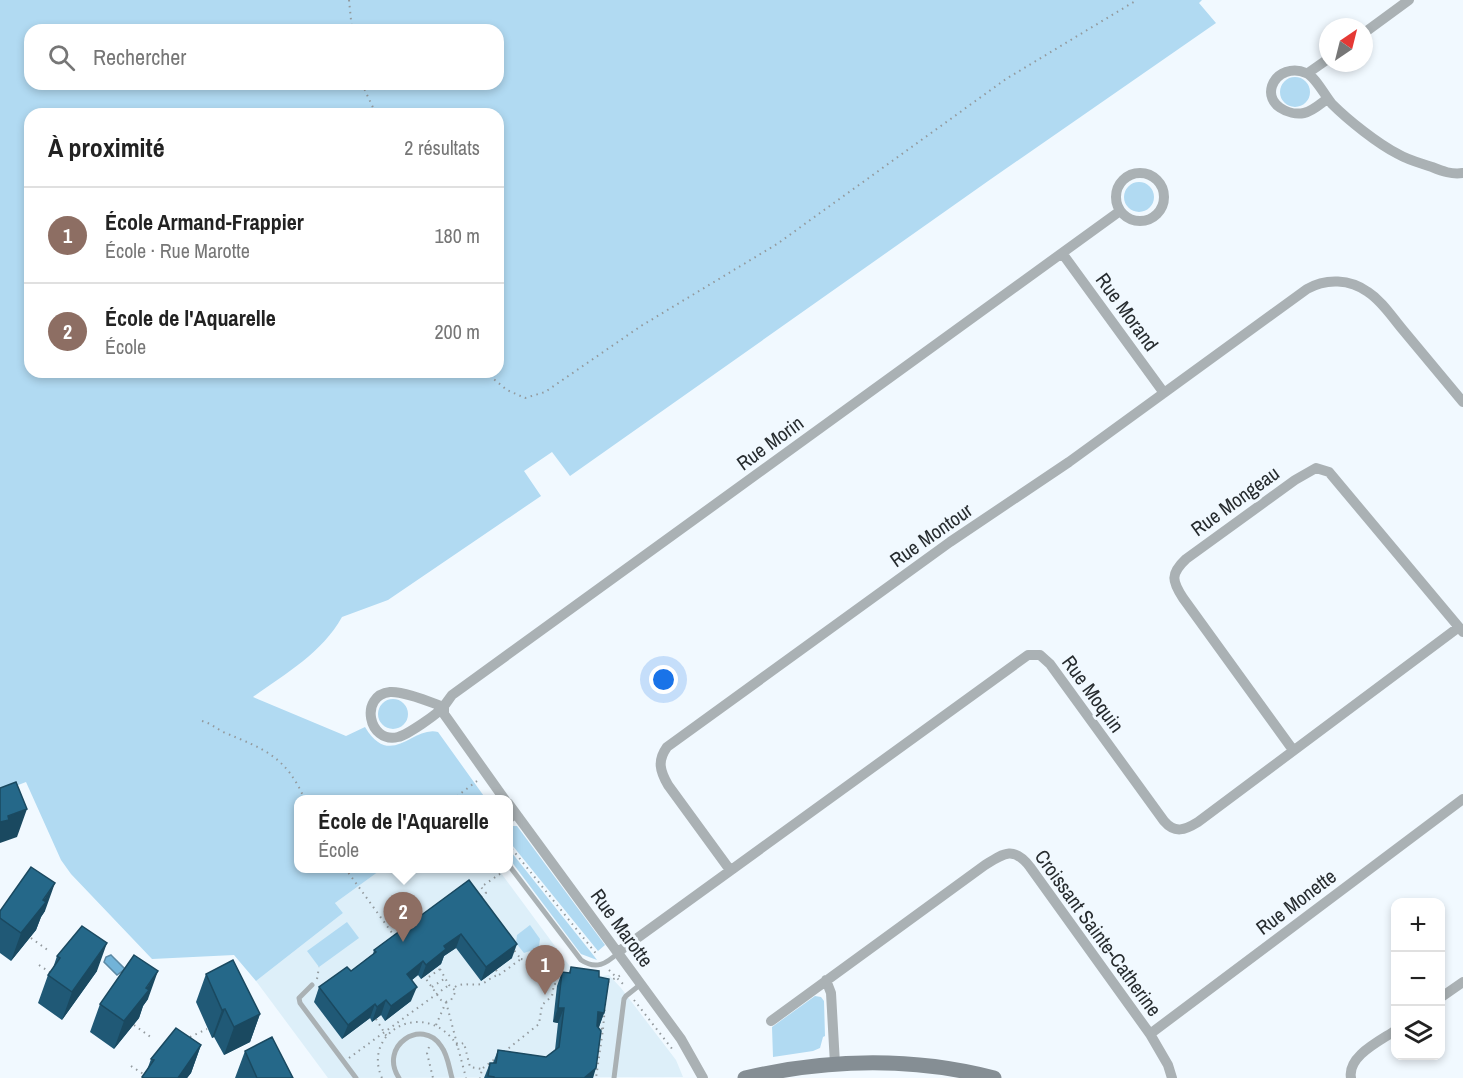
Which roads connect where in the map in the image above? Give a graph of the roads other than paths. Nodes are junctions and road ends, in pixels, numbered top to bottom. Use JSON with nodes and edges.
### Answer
{"nodes":[{"id":1,"x":1409,"y":0,"type":"edge"},
{"id":2,"x":1373,"y":26,"type":"edge"},
{"id":3,"x":1319,"y":65,"type":"edge"},
{"id":4,"x":1308,"y":73,"type":"junction"},
{"id":5,"x":1327,"y":99,"type":"junction"},
{"id":6,"x":1463,"y":173,"type":"edge"},
{"id":7,"x":1120,"y":211,"type":"junction"},
{"id":8,"x":1062,"y":253,"type":"junction"},
{"id":9,"x":1164,"y":393,"type":"junction"},
{"id":10,"x":1463,"y":402,"type":"edge"},
{"id":11,"x":1461,"y":630,"type":"edge"},
{"id":12,"x":444,"y":706,"type":"junction"},
{"id":13,"x":1293,"y":750,"type":"junction"},
{"id":14,"x":501,"y":795,"type":"edge"},
{"id":15,"x":1463,"y":799,"type":"edge"},
{"id":16,"x":513,"y":819,"type":"edge"},
{"id":17,"x":730,"y":870,"type":"junction"},
{"id":18,"x":513,"y":871,"type":"edge"},
{"id":19,"x":618,"y":952,"type":"junction"},
{"id":20,"x":826,"y":980,"type":"junction"},
{"id":21,"x":1463,"y":982,"type":"edge"},
{"id":22,"x":641,"y":984,"type":"junction"},
{"id":23,"x":312,"y":985,"type":"road end"},
{"id":24,"x":1445,"y":995,"type":"edge"},
{"id":25,"x":771,"y":1021,"type":"dead end"},
{"id":26,"x":1391,"y":1033,"type":"edge"},
{"id":27,"x":1150,"y":1034,"type":"junction"},
{"id":28,"x":835,"y":1064,"type":"junction"},
{"id":29,"x":356,"y":1078,"type":"edge"},
{"id":30,"x":399,"y":1078,"type":"edge"},
{"id":31,"x":452,"y":1078,"type":"edge"},
{"id":32,"x":614,"y":1078,"type":"edge"},
{"id":33,"x":703,"y":1078,"type":"edge"},
{"id":34,"x":745,"y":1078,"type":"edge"},
{"id":35,"x":994,"y":1078,"type":"edge"},
{"id":36,"x":1172,"y":1078,"type":"edge"},
{"id":37,"x":1351,"y":1078,"type":"edge"}],
"edges":[{"from":1,"to":2,"type":"street"},
{"from":3,"to":4,"type":"street"},
{"from":4,"to":5,"type":"street"},
{"from":4,"to":5,"type":"street"},
{"from":5,"to":6,"type":"street"},
{"from":7,"to":7,"type":"street"},
{"from":7,"to":8,"type":"street","name":"Rue Morin"},
{"from":8,"to":9,"type":"street","name":"Rue Morand"},
{"from":8,"to":12,"type":"street","name":"Rue Morin"},
{"from":9,"to":10,"type":"street","name":"Rue Montour"},
{"from":9,"to":17,"type":"street","name":"Rue Montour"},
{"from":11,"to":13,"type":"street","name":"Rue Moquin"},
{"from":11,"to":13,"type":"street","name":"Rue Mongeau"},
{"from":12,"to":12,"type":"street","name":"Rue Morin"},
{"from":12,"to":14,"type":"street"},
{"from":13,"to":17,"type":"street","name":"Rue Moquin"},
{"from":15,"to":27,"type":"street","name":"Rue Monette"},
{"from":16,"to":19,"type":"street","name":"Rue Marotte"},
{"from":17,"to":19,"type":"street","name":"Rue Moquin"},
{"from":18,"to":19,"type":"lane"},
{"from":19,"to":22,"type":"street","name":"Rue Marotte"},
{"from":20,"to":25,"type":"street","name":"Croissant Sainte-Catherine"},
{"from":20,"to":27,"type":"street","name":"Croissant Sainte-Catherine"},
{"from":20,"to":28,"type":"street"},
{"from":21,"to":24,"type":"street"},
{"from":22,"to":32,"type":"lane"},
{"from":22,"to":33,"type":"street","name":"Rue Marotte"},
{"from":23,"to":29,"type":"lane"},
{"from":26,"to":37,"type":"street"},
{"from":27,"to":36,"type":"street","name":"Croissant Sainte-Catherine"},
{"from":28,"to":34,"type":"street"},
{"from":28,"to":35,"type":"street"},
{"from":30,"to":31,"type":"lane"}]}
